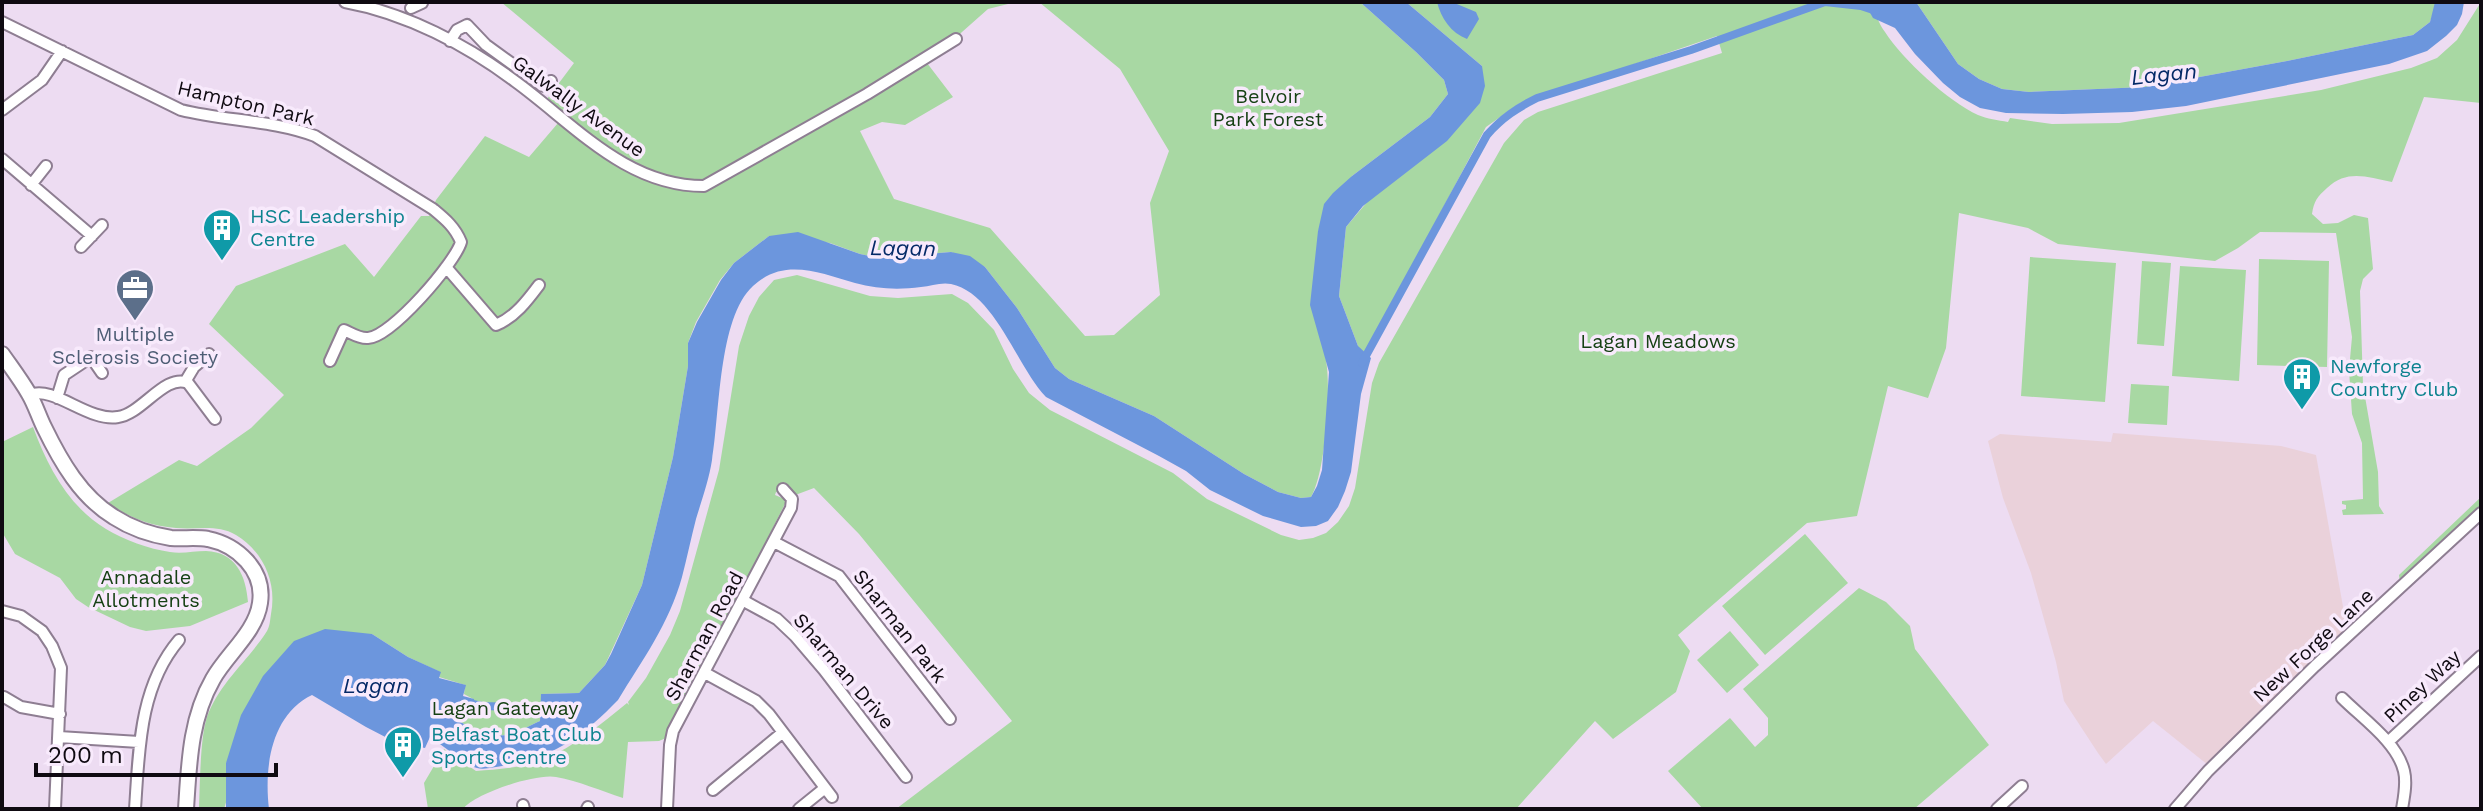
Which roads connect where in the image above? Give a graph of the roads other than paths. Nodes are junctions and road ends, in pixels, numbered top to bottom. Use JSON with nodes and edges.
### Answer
{"nodes":[{"id":1,"x":345,"y":2,"type":"edge"},
{"id":2,"x":359,"y":3,"type":"edge"},
{"id":3,"x":422,"y":5,"type":"edge"},
{"id":4,"x":411,"y":8,"type":"dead end"},
{"id":5,"x":2,"y":22,"type":"edge"},
{"id":6,"x":956,"y":39,"type":"dead end"},
{"id":7,"x":450,"y":41,"type":"junction"},
{"id":8,"x":62,"y":51,"type":"junction"},
{"id":9,"x":551,"y":81,"type":"dead end"},
{"id":10,"x":2,"y":110,"type":"edge"},
{"id":11,"x":2,"y":159,"type":"edge"},
{"id":12,"x":46,"y":166,"type":"dead end"},
{"id":13,"x":31,"y":185,"type":"junction"},
{"id":14,"x":102,"y":225,"type":"dead end"},
{"id":15,"x":92,"y":236,"type":"junction"},
{"id":16,"x":81,"y":247,"type":"dead end"},
{"id":17,"x":446,"y":267,"type":"junction"},
{"id":18,"x":539,"y":285,"type":"dead end"},
{"id":19,"x":2,"y":354,"type":"edge"},
{"id":20,"x":209,"y":354,"type":"dead end"},
{"id":21,"x":330,"y":361,"type":"dead end"},
{"id":22,"x":102,"y":373,"type":"dead end"},
{"id":23,"x":185,"y":382,"type":"junction"},
{"id":24,"x":30,"y":395,"type":"junction"},
{"id":25,"x":57,"y":398,"type":"junction"},
{"id":26,"x":215,"y":419,"type":"dead end"},
{"id":27,"x":783,"y":489,"type":"dead end"},
{"id":28,"x":2481,"y":513,"type":"edge"},
{"id":29,"x":774,"y":542,"type":"junction"},
{"id":30,"x":744,"y":601,"type":"junction"},
{"id":31,"x":2,"y":611,"type":"edge"},
{"id":32,"x":179,"y":640,"type":"dead end"},
{"id":33,"x":2481,"y":656,"type":"edge"},
{"id":34,"x":705,"y":673,"type":"junction"},
{"id":35,"x":4,"y":697,"type":"dead end"},
{"id":36,"x":2342,"y":698,"type":"dead end"},
{"id":37,"x":60,"y":714,"type":"junction"},
{"id":38,"x":950,"y":719,"type":"dead end"},
{"id":39,"x":782,"y":733,"type":"junction"},
{"id":40,"x":59,"y":737,"type":"junction"},
{"id":41,"x":139,"y":742,"type":"junction"},
{"id":42,"x":2388,"y":742,"type":"junction"},
{"id":43,"x":906,"y":777,"type":"dead end"},
{"id":44,"x":2022,"y":786,"type":"dead end"},
{"id":45,"x":713,"y":790,"type":"dead end"},
{"id":46,"x":55,"y":809,"type":"edge"},
{"id":47,"x":135,"y":809,"type":"edge"},
{"id":48,"x":186,"y":809,"type":"edge"},
{"id":49,"x":667,"y":809,"type":"edge"},
{"id":50,"x":799,"y":809,"type":"edge"},
{"id":51,"x":1997,"y":809,"type":"edge"},
{"id":52,"x":2175,"y":809,"type":"edge"},
{"id":53,"x":2402,"y":809,"type":"edge"}],
"edges":[{"from":1,"to":2,"type":"street","name":"Galwally Avenue"},
{"from":2,"to":7,"type":"street","name":"Galwally Avenue"},
{"from":3,"to":4,"type":"street"},
{"from":5,"to":8,"type":"street","name":"Hampton Park"},
{"from":6,"to":7,"type":"street","name":"Galwally Avenue"},
{"from":7,"to":9,"type":"street"},
{"from":8,"to":10,"type":"street"},
{"from":8,"to":17,"type":"street","name":"Hampton Park"},
{"from":11,"to":13,"type":"street"},
{"from":12,"to":13,"type":"street"},
{"from":13,"to":15,"type":"street"},
{"from":14,"to":15,"type":"street"},
{"from":15,"to":16,"type":"street"},
{"from":17,"to":18,"type":"street"},
{"from":17,"to":21,"type":"street"},
{"from":19,"to":24,"type":"street"},
{"from":20,"to":23,"type":"street"},
{"from":22,"to":25,"type":"street"},
{"from":23,"to":25,"type":"street"},
{"from":23,"to":26,"type":"street"},
{"from":24,"to":25,"type":"street"},
{"from":24,"to":48,"type":"street"},
{"from":27,"to":29,"type":"street","name":"Sharman Road"},
{"from":28,"to":52,"type":"street","name":"New Forge Lane"},
{"from":29,"to":30,"type":"street","name":"Sharman Road"},
{"from":29,"to":38,"type":"street","name":"Sharman Park"},
{"from":30,"to":34,"type":"street","name":"Sharman Road"},
{"from":30,"to":43,"type":"street","name":"Sharman Drive"},
{"from":31,"to":37,"type":"street"},
{"from":32,"to":41,"type":"street"},
{"from":33,"to":42,"type":"street","name":"Piney Way"},
{"from":34,"to":39,"type":"street"},
{"from":34,"to":49,"type":"street","name":"Sharman Road"},
{"from":35,"to":37,"type":"street"},
{"from":36,"to":42,"type":"street"},
{"from":37,"to":40,"type":"street"},
{"from":39,"to":45,"type":"street"},
{"from":39,"to":50,"type":"street"},
{"from":40,"to":41,"type":"street"},
{"from":40,"to":46,"type":"street"},
{"from":41,"to":47,"type":"street"},
{"from":42,"to":53,"type":"street"},
{"from":44,"to":51,"type":"street"}]}
